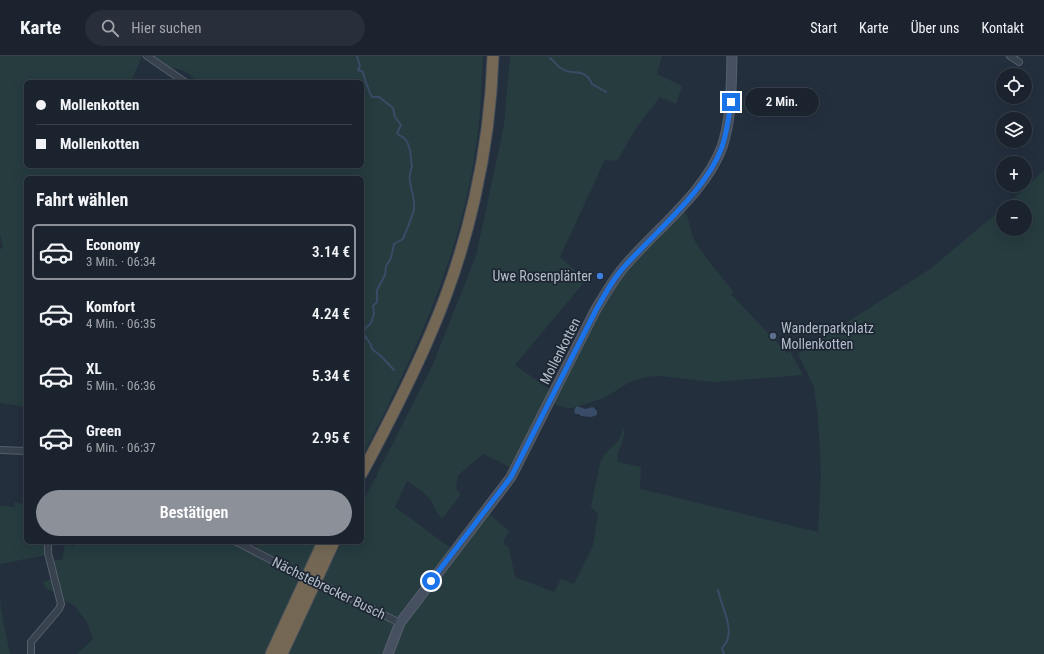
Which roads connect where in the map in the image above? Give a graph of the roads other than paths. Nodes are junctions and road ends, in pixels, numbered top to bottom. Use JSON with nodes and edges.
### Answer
{"nodes":[{"id":1,"x":147,"y":56,"type":"edge"},
{"id":2,"x":486,"y":56,"type":"edge"},
{"id":3,"x":493,"y":56,"type":"edge"},
{"id":4,"x":732,"y":56,"type":"edge"},
{"id":5,"x":1010,"y":56,"type":"edge"},
{"id":6,"x":1019,"y":62,"type":"dead end"},
{"id":7,"x":181,"y":80,"type":"edge"},
{"id":8,"x":0,"y":450,"type":"edge"},
{"id":9,"x":24,"y":451,"type":"edge"},
{"id":10,"x":364,"y":459,"type":"edge"},
{"id":11,"x":364,"y":469,"type":"edge"},
{"id":12,"x":48,"y":544,"type":"edge"},
{"id":13,"x":241,"y":544,"type":"edge"},
{"id":14,"x":322,"y":544,"type":"edge"},
{"id":15,"x":333,"y":544,"type":"edge"},
{"id":16,"x":400,"y":623,"type":"junction"},
{"id":17,"x":30,"y":654,"type":"edge"},
{"id":18,"x":271,"y":654,"type":"edge"},
{"id":19,"x":282,"y":654,"type":"edge"},
{"id":20,"x":388,"y":654,"type":"edge"}],
"edges":[{"from":1,"to":7,"type":"street"},
{"from":2,"to":10,"type":"highway"},
{"from":3,"to":11,"type":"highway"},
{"from":4,"to":16,"type":"main road","name":"Mollenkotten"},
{"from":5,"to":6,"type":"street"},
{"from":8,"to":9,"type":"street"},
{"from":12,"to":17,"type":"street"},
{"from":13,"to":16,"type":"street","name":"Nächstebrecker Busch","bridge":true},
{"from":14,"to":18,"type":"highway"},
{"from":15,"to":19,"type":"highway"},
{"from":16,"to":20,"type":"main road","name":"Mollenkotten"}]}
